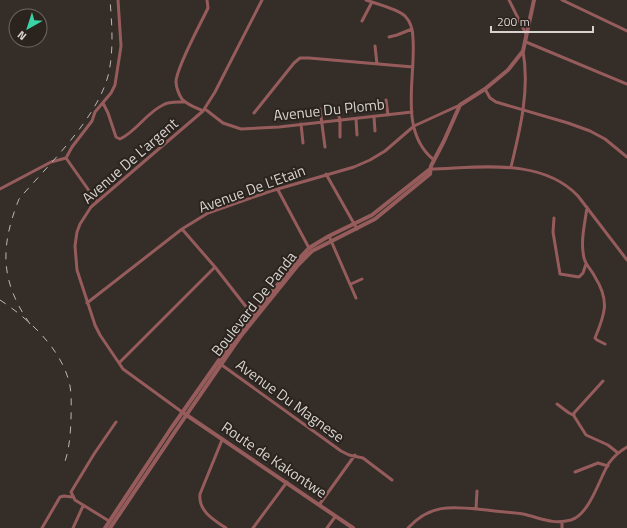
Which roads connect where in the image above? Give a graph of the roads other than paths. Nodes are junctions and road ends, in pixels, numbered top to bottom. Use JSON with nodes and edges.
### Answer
{"nodes":[{"id":1,"x":118,"y":0,"type":"edge"},
{"id":2,"x":207,"y":0,"type":"edge"},
{"id":3,"x":262,"y":0,"type":"edge"},
{"id":4,"x":366,"y":0,"type":"edge"},
{"id":5,"x":382,"y":0,"type":"edge"},
{"id":6,"x":509,"y":0,"type":"edge"},
{"id":7,"x":534,"y":0,"type":"edge"},
{"id":8,"x":562,"y":0,"type":"edge"},
{"id":9,"x":372,"y":2,"type":"junction"},
{"id":10,"x":381,"y":6,"type":"junction"},
{"id":11,"x":362,"y":21,"type":"dead end"},
{"id":12,"x":412,"y":28,"type":"junction"},
{"id":13,"x":627,"y":31,"type":"edge"},
{"id":14,"x":527,"y":36,"type":"junction"},
{"id":15,"x":388,"y":37,"type":"dead end"},
{"id":16,"x":526,"y":42,"type":"junction"},
{"id":17,"x":375,"y":46,"type":"dead end"},
{"id":18,"x":523,"y":51,"type":"junction"},
{"id":19,"x":378,"y":64,"type":"junction"},
{"id":20,"x":413,"y":67,"type":"junction"},
{"id":21,"x":627,"y":84,"type":"edge"},
{"id":22,"x":485,"y":89,"type":"junction"},
{"id":23,"x":386,"y":100,"type":"dead end"},
{"id":24,"x":185,"y":102,"type":"junction"},
{"id":25,"x":103,"y":103,"type":"junction"},
{"id":26,"x":460,"y":105,"type":"junction"},
{"id":27,"x":336,"y":107,"type":"dead end"},
{"id":28,"x":320,"y":109,"type":"dead end"},
{"id":29,"x":523,"y":109,"type":"junction"},
{"id":30,"x":204,"y":110,"type":"junction"},
{"id":31,"x":412,"y":112,"type":"junction"},
{"id":32,"x":254,"y":113,"type":"dead end"},
{"id":33,"x":388,"y":115,"type":"junction"},
{"id":34,"x":374,"y":117,"type":"junction"},
{"id":35,"x":356,"y":119,"type":"junction"},
{"id":36,"x":340,"y":120,"type":"junction"},
{"id":37,"x":322,"y":122,"type":"junction"},
{"id":38,"x":301,"y":124,"type":"junction"},
{"id":39,"x":414,"y":126,"type":"junction"},
{"id":40,"x":375,"y":131,"type":"dead end"},
{"id":41,"x":358,"y":135,"type":"dead end"},
{"id":42,"x":340,"y":137,"type":"dead end"},
{"id":43,"x":303,"y":143,"type":"dead end"},
{"id":44,"x":325,"y":147,"type":"dead end"},
{"id":45,"x":627,"y":157,"type":"edge"},
{"id":46,"x":66,"y":158,"type":"junction"},
{"id":47,"x":434,"y":160,"type":"junction"},
{"id":48,"x":511,"y":167,"type":"junction"},
{"id":49,"x":430,"y":169,"type":"junction"},
{"id":50,"x":326,"y":174,"type":"junction"},
{"id":51,"x":0,"y":189,"type":"edge"},
{"id":52,"x":278,"y":190,"type":"junction"},
{"id":53,"x":97,"y":202,"type":"junction"},
{"id":54,"x":587,"y":207,"type":"junction"},
{"id":55,"x":554,"y":218,"type":"dead end"},
{"id":56,"x":355,"y":227,"type":"junction"},
{"id":57,"x":182,"y":229,"type":"junction"},
{"id":58,"x":329,"y":236,"type":"junction"},
{"id":59,"x":331,"y":242,"type":"junction"},
{"id":60,"x":310,"y":250,"type":"junction"},
{"id":61,"x":627,"y":260,"type":"edge"},
{"id":62,"x":586,"y":264,"type":"junction"},
{"id":63,"x":215,"y":267,"type":"junction"},
{"id":64,"x":362,"y":279,"type":"dead end"},
{"id":65,"x":351,"y":284,"type":"junction"},
{"id":66,"x":356,"y":298,"type":"dead end"},
{"id":67,"x":87,"y":303,"type":"junction"},
{"id":68,"x":254,"y":316,"type":"junction"},
{"id":69,"x":605,"y":344,"type":"dead end"},
{"id":70,"x":119,"y":363,"type":"junction"},
{"id":71,"x":219,"y":364,"type":"junction"},
{"id":72,"x":603,"y":381,"type":"dead end"},
{"id":73,"x":557,"y":404,"type":"dead end"},
{"id":74,"x":184,"y":413,"type":"junction"},
{"id":75,"x":573,"y":415,"type":"junction"},
{"id":76,"x":116,"y":422,"type":"dead end"},
{"id":77,"x":222,"y":440,"type":"junction"},
{"id":78,"x":627,"y":447,"type":"edge"},
{"id":79,"x":618,"y":453,"type":"junction"},
{"id":80,"x":355,"y":455,"type":"junction"},
{"id":81,"x":608,"y":466,"type":"junction"},
{"id":82,"x":575,"y":472,"type":"dead end"},
{"id":83,"x":392,"y":480,"type":"dead end"},
{"id":84,"x":286,"y":482,"type":"junction"},
{"id":85,"x":477,"y":491,"type":"dead end"},
{"id":86,"x":130,"y":494,"type":"junction"},
{"id":87,"x":72,"y":497,"type":"junction"},
{"id":88,"x":319,"y":505,"type":"junction"},
{"id":89,"x":83,"y":506,"type":"junction"},
{"id":90,"x":476,"y":509,"type":"junction"},
{"id":91,"x":335,"y":517,"type":"junction"},
{"id":92,"x":109,"y":521,"type":"junction"},
{"id":93,"x":562,"y":522,"type":"junction"},
{"id":94,"x":42,"y":528,"type":"edge"},
{"id":95,"x":73,"y":528,"type":"edge"},
{"id":96,"x":105,"y":528,"type":"edge"},
{"id":97,"x":110,"y":528,"type":"edge"},
{"id":98,"x":226,"y":528,"type":"edge"},
{"id":99,"x":253,"y":528,"type":"edge"},
{"id":100,"x":327,"y":528,"type":"edge"},
{"id":101,"x":353,"y":528,"type":"edge"},
{"id":102,"x":408,"y":528,"type":"edge"},
{"id":103,"x":562,"y":528,"type":"edge"}],
"edges":[{"from":1,"to":25,"type":"street"},
{"from":2,"to":24,"type":"street"},
{"from":3,"to":30,"type":"street","name":"Avenue De L'argent"},
{"from":4,"to":9,"type":"street"},
{"from":5,"to":10,"type":"street"},
{"from":6,"to":14,"type":"street"},
{"from":7,"to":14,"type":"street"},
{"from":8,"to":13,"type":"street"},
{"from":9,"to":10,"type":"street"},
{"from":9,"to":11,"type":"street"},
{"from":10,"to":12,"type":"street"},
{"from":12,"to":15,"type":"street"},
{"from":12,"to":20,"type":"street"},
{"from":14,"to":16,"type":"street"},
{"from":16,"to":18,"type":"street"},
{"from":16,"to":21,"type":"street"},
{"from":17,"to":19,"type":"street"},
{"from":18,"to":22,"type":"street"},
{"from":18,"to":29,"type":"street"},
{"from":19,"to":20,"type":"street"},
{"from":19,"to":32,"type":"street"},
{"from":20,"to":31,"type":"street"},
{"from":22,"to":26,"type":"street"},
{"from":22,"to":29,"type":"street"},
{"from":23,"to":33,"type":"street"},
{"from":24,"to":25,"type":"street"},
{"from":24,"to":30,"type":"street","name":"Avenue Du Plomb"},
{"from":25,"to":46,"type":"street"},
{"from":26,"to":39,"type":"street","name":"Avenue De L'Etain"},
{"from":26,"to":47,"type":"street","name":"Boulevard De Panda"},
{"from":27,"to":36,"type":"street"},
{"from":28,"to":37,"type":"street"},
{"from":29,"to":45,"type":"street"},
{"from":29,"to":48,"type":"street"},
{"from":30,"to":38,"type":"street","name":"Avenue Du Plomb"},
{"from":30,"to":53,"type":"street","name":"Avenue De L'argent"},
{"from":31,"to":33,"type":"street","name":"Avenue Du Plomb"},
{"from":31,"to":39,"type":"street"},
{"from":33,"to":34,"type":"street","name":"Avenue Du Plomb"},
{"from":34,"to":35,"type":"street","name":"Avenue Du Plomb"},
{"from":34,"to":40,"type":"street"},
{"from":35,"to":36,"type":"street","name":"Avenue Du Plomb"},
{"from":35,"to":41,"type":"street"},
{"from":36,"to":37,"type":"street","name":"Avenue Du Plomb"},
{"from":36,"to":42,"type":"street"},
{"from":37,"to":38,"type":"street","name":"Avenue Du Plomb"},
{"from":37,"to":44,"type":"street"},
{"from":38,"to":43,"type":"street"},
{"from":39,"to":47,"type":"street"},
{"from":39,"to":50,"type":"street","name":"Avenue De L'Etain"},
{"from":46,"to":51,"type":"street"},
{"from":46,"to":53,"type":"street"},
{"from":47,"to":49,"type":"street","name":"Boulevard De Panda"},
{"from":48,"to":49,"type":"street"},
{"from":48,"to":54,"type":"street"},
{"from":49,"to":56,"type":"street","name":"Boulevard De Panda"},
{"from":50,"to":52,"type":"street","name":"Avenue De L'Etain"},
{"from":50,"to":56,"type":"street"},
{"from":52,"to":57,"type":"street","name":"Avenue De L'Etain"},
{"from":52,"to":60,"type":"street"},
{"from":53,"to":67,"type":"street","name":"Avenue De L'argent"},
{"from":54,"to":61,"type":"street"},
{"from":54,"to":62,"type":"street"},
{"from":55,"to":62,"type":"street"},
{"from":56,"to":58,"type":"street","name":"Boulevard De Panda"},
{"from":56,"to":59,"type":"street","name":"Boulevard De Panda"},
{"from":57,"to":63,"type":"street"},
{"from":57,"to":67,"type":"street","name":"Avenue De L'Etain"},
{"from":58,"to":59,"type":"street"},
{"from":58,"to":60,"type":"street","name":"Boulevard De Panda"},
{"from":59,"to":60,"type":"street","name":"Boulevard De Panda"},
{"from":59,"to":65,"type":"street"},
{"from":60,"to":68,"type":"street","name":"Boulevard De Panda"},
{"from":62,"to":69,"type":"street"},
{"from":63,"to":68,"type":"street"},
{"from":63,"to":70,"type":"street"},
{"from":64,"to":65,"type":"street"},
{"from":65,"to":66,"type":"street"},
{"from":67,"to":70,"type":"street","name":"Avenue De L'argent"},
{"from":68,"to":71,"type":"street","name":"Boulevard De Panda"},
{"from":70,"to":74,"type":"street","name":"Avenue De L'argent"},
{"from":71,"to":74,"type":"street","name":"Boulevard De Panda"},
{"from":71,"to":80,"type":"street","name":"Avenue Du Magnese"},
{"from":72,"to":75,"type":"street"},
{"from":73,"to":75,"type":"street"},
{"from":74,"to":77,"type":"street","name":"Route de Kakontwe"},
{"from":74,"to":86,"type":"street","name":"Boulevard De Panda"},
{"from":75,"to":79,"type":"street"},
{"from":76,"to":87,"type":"street"},
{"from":77,"to":84,"type":"street","name":"Route de Kakontwe"},
{"from":77,"to":98,"type":"street"},
{"from":78,"to":79,"type":"street"},
{"from":79,"to":81,"type":"street"},
{"from":80,"to":83,"type":"street","name":"Avenue Du Magnese"},
{"from":80,"to":88,"type":"street"},
{"from":81,"to":82,"type":"street"},
{"from":81,"to":93,"type":"street"},
{"from":84,"to":88,"type":"street","name":"Route de Kakontwe"},
{"from":84,"to":99,"type":"street"},
{"from":85,"to":90,"type":"street"},
{"from":86,"to":92,"type":"street"},
{"from":86,"to":97,"type":"street"},
{"from":87,"to":89,"type":"street"},
{"from":87,"to":94,"type":"street"},
{"from":88,"to":91,"type":"street","name":"Route de Kakontwe"},
{"from":89,"to":92,"type":"street"},
{"from":89,"to":95,"type":"street"},
{"from":90,"to":93,"type":"street"},
{"from":90,"to":102,"type":"street"},
{"from":91,"to":100,"type":"street"},
{"from":91,"to":101,"type":"street","name":"Route de Kakontwe"},
{"from":92,"to":96,"type":"street"},
{"from":93,"to":103,"type":"street"}]}
